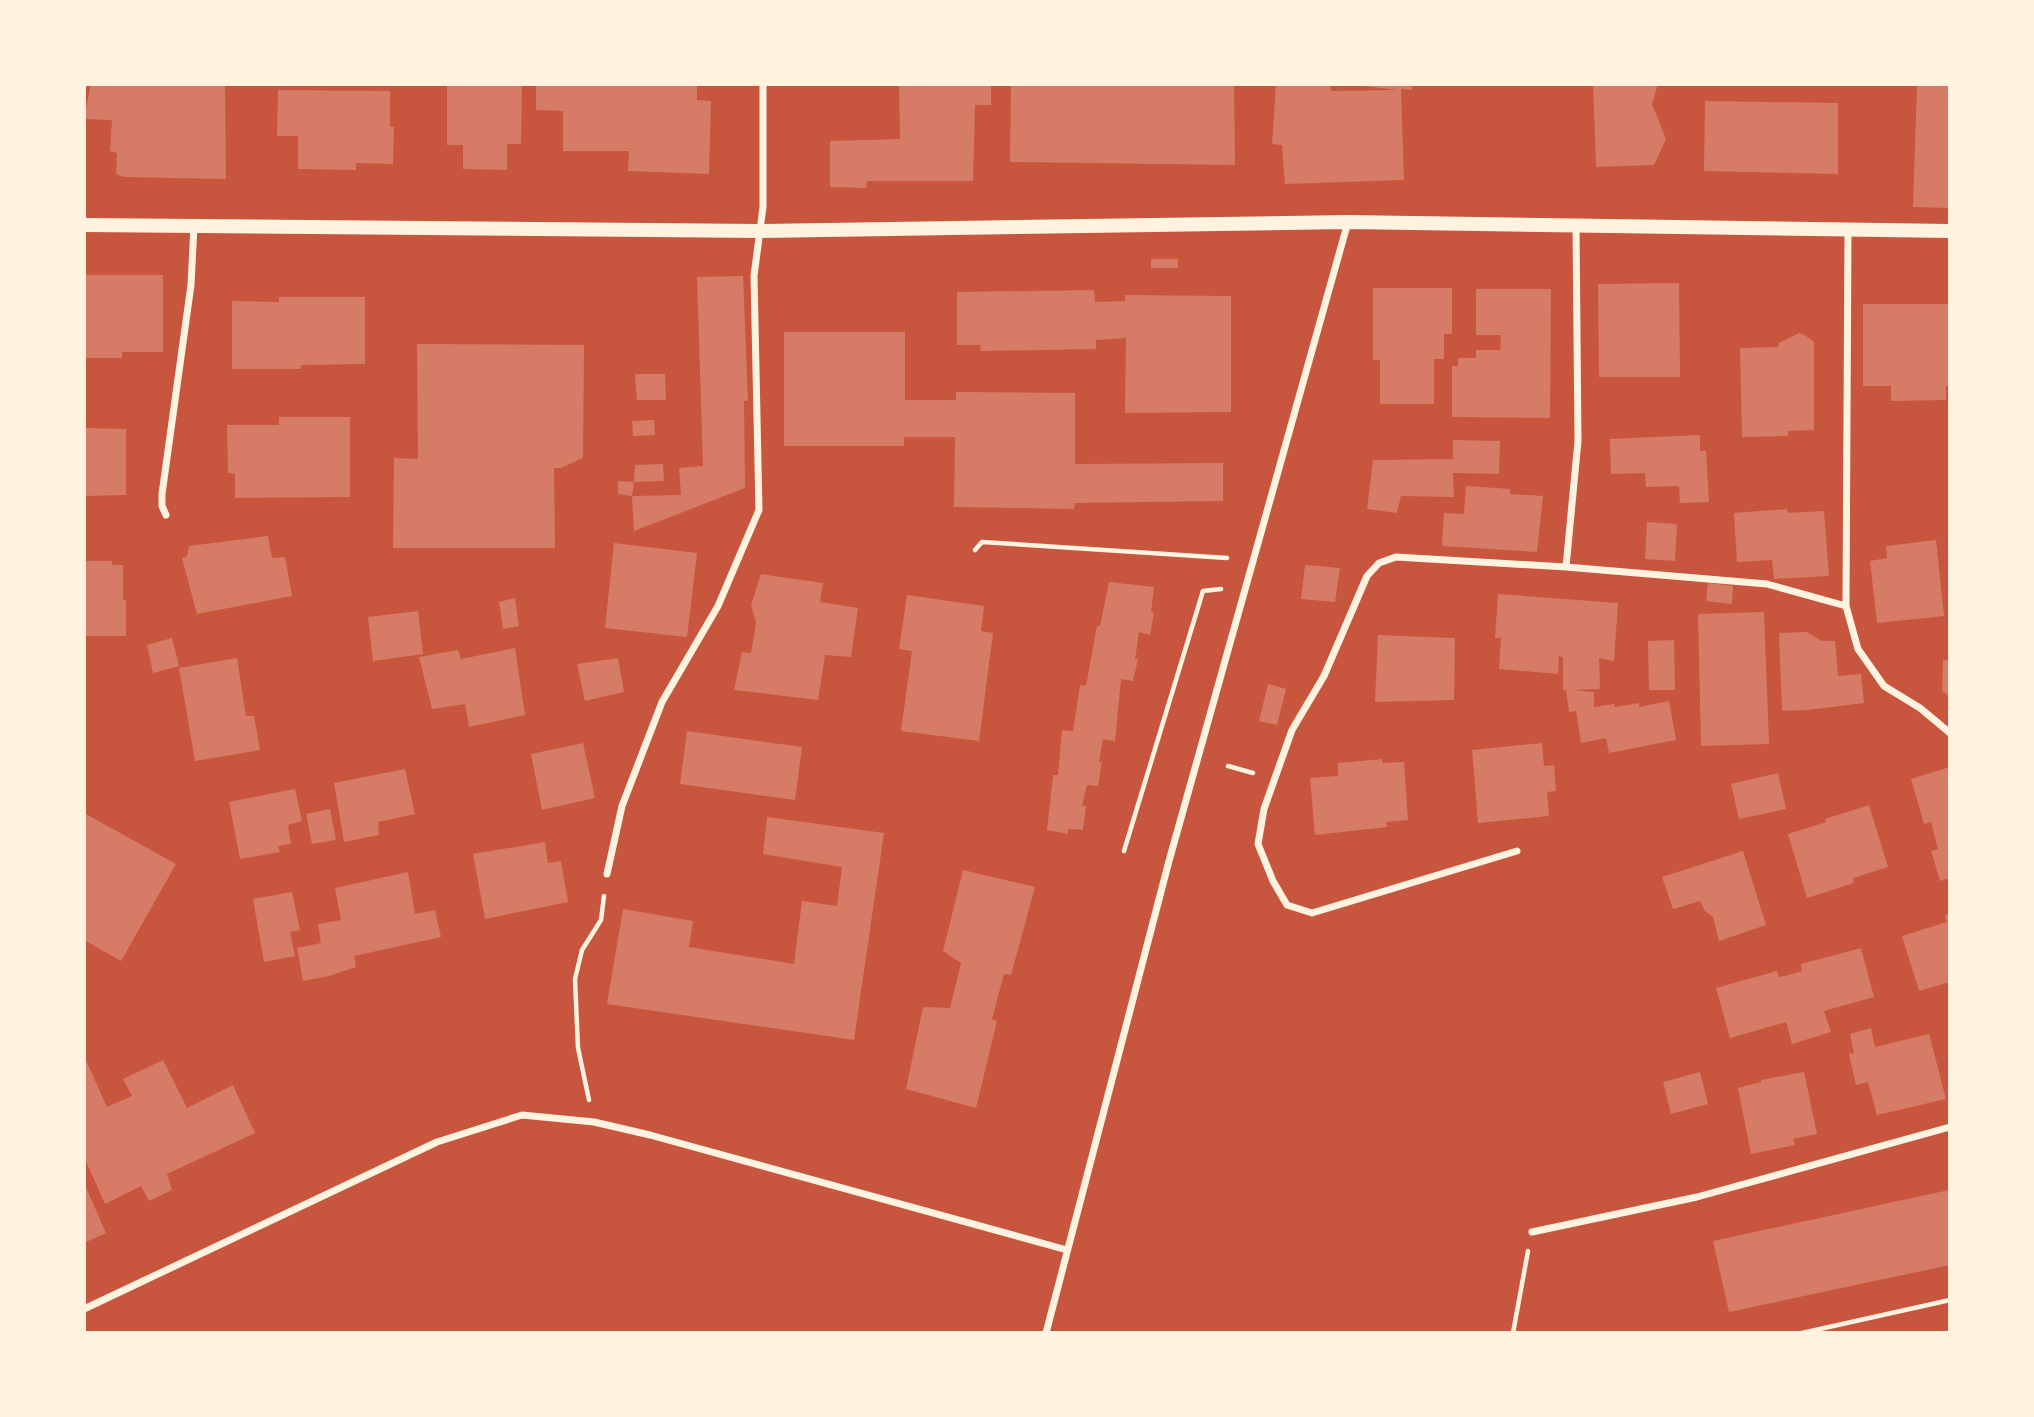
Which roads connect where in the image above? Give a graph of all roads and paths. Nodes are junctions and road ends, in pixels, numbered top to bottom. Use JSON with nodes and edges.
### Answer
{"nodes":[{"id":1,"x":763,"y":84,"type":"edge"},
{"id":2,"x":1348,"y":222,"type":"junction"},
{"id":3,"x":84,"y":225,"type":"edge"},
{"id":4,"x":194,"y":226,"type":"junction"},
{"id":5,"x":1576,"y":226,"type":"junction"},
{"id":6,"x":760,"y":231,"type":"junction"},
{"id":7,"x":1848,"y":231,"type":"junction"},
{"id":8,"x":1950,"y":231,"type":"edge"},
{"id":9,"x":166,"y":515,"type":"dead end"},
{"id":10,"x":975,"y":550,"type":"dead end"},
{"id":11,"x":1227,"y":558,"type":"dead end"},
{"id":12,"x":1566,"y":567,"type":"junction"},
{"id":13,"x":1211,"y":590,"type":"dead end"},
{"id":14,"x":1846,"y":606,"type":"junction"},
{"id":15,"x":1950,"y":733,"type":"edge"},
{"id":16,"x":1124,"y":850,"type":"dead end"},
{"id":17,"x":1517,"y":851,"type":"dead end"},
{"id":18,"x":607,"y":874,"type":"joint"},
{"id":19,"x":594,"y":1122,"type":"junction"},
{"id":20,"x":1950,"y":1127,"type":"edge"},
{"id":21,"x":1532,"y":1232,"type":"joint"},
{"id":22,"x":1067,"y":1250,"type":"junction"},
{"id":23,"x":1950,"y":1300,"type":"edge"},
{"id":24,"x":84,"y":1309,"type":"edge"},
{"id":25,"x":1046,"y":1333,"type":"edge"},
{"id":26,"x":1513,"y":1333,"type":"edge"},
{"id":27,"x":1802,"y":1333,"type":"edge"}],
"edges":[{"from":1,"to":6,"type":"street"},
{"from":2,"to":5,"type":"main road"},
{"from":2,"to":6,"type":"main road"},
{"from":2,"to":22,"type":"street"},
{"from":3,"to":4,"type":"main road"},
{"from":4,"to":6,"type":"main road"},
{"from":4,"to":9,"type":"street"},
{"from":5,"to":7,"type":"main road"},
{"from":5,"to":12,"type":"street"},
{"from":6,"to":18,"type":"street"},
{"from":7,"to":8,"type":"main road"},
{"from":7,"to":14,"type":"street"},
{"from":10,"to":11,"type":"path"},
{"from":12,"to":14,"type":"street"},
{"from":12,"to":17,"type":"street"},
{"from":13,"to":16,"type":"path"},
{"from":14,"to":15,"type":"street"},
{"from":18,"to":19,"type":"path"},
{"from":19,"to":22,"type":"street"},
{"from":19,"to":24,"type":"street"},
{"from":20,"to":21,"type":"street"},
{"from":21,"to":26,"type":"path"},
{"from":22,"to":25,"type":"street"},
{"from":23,"to":27,"type":"path"}]}
